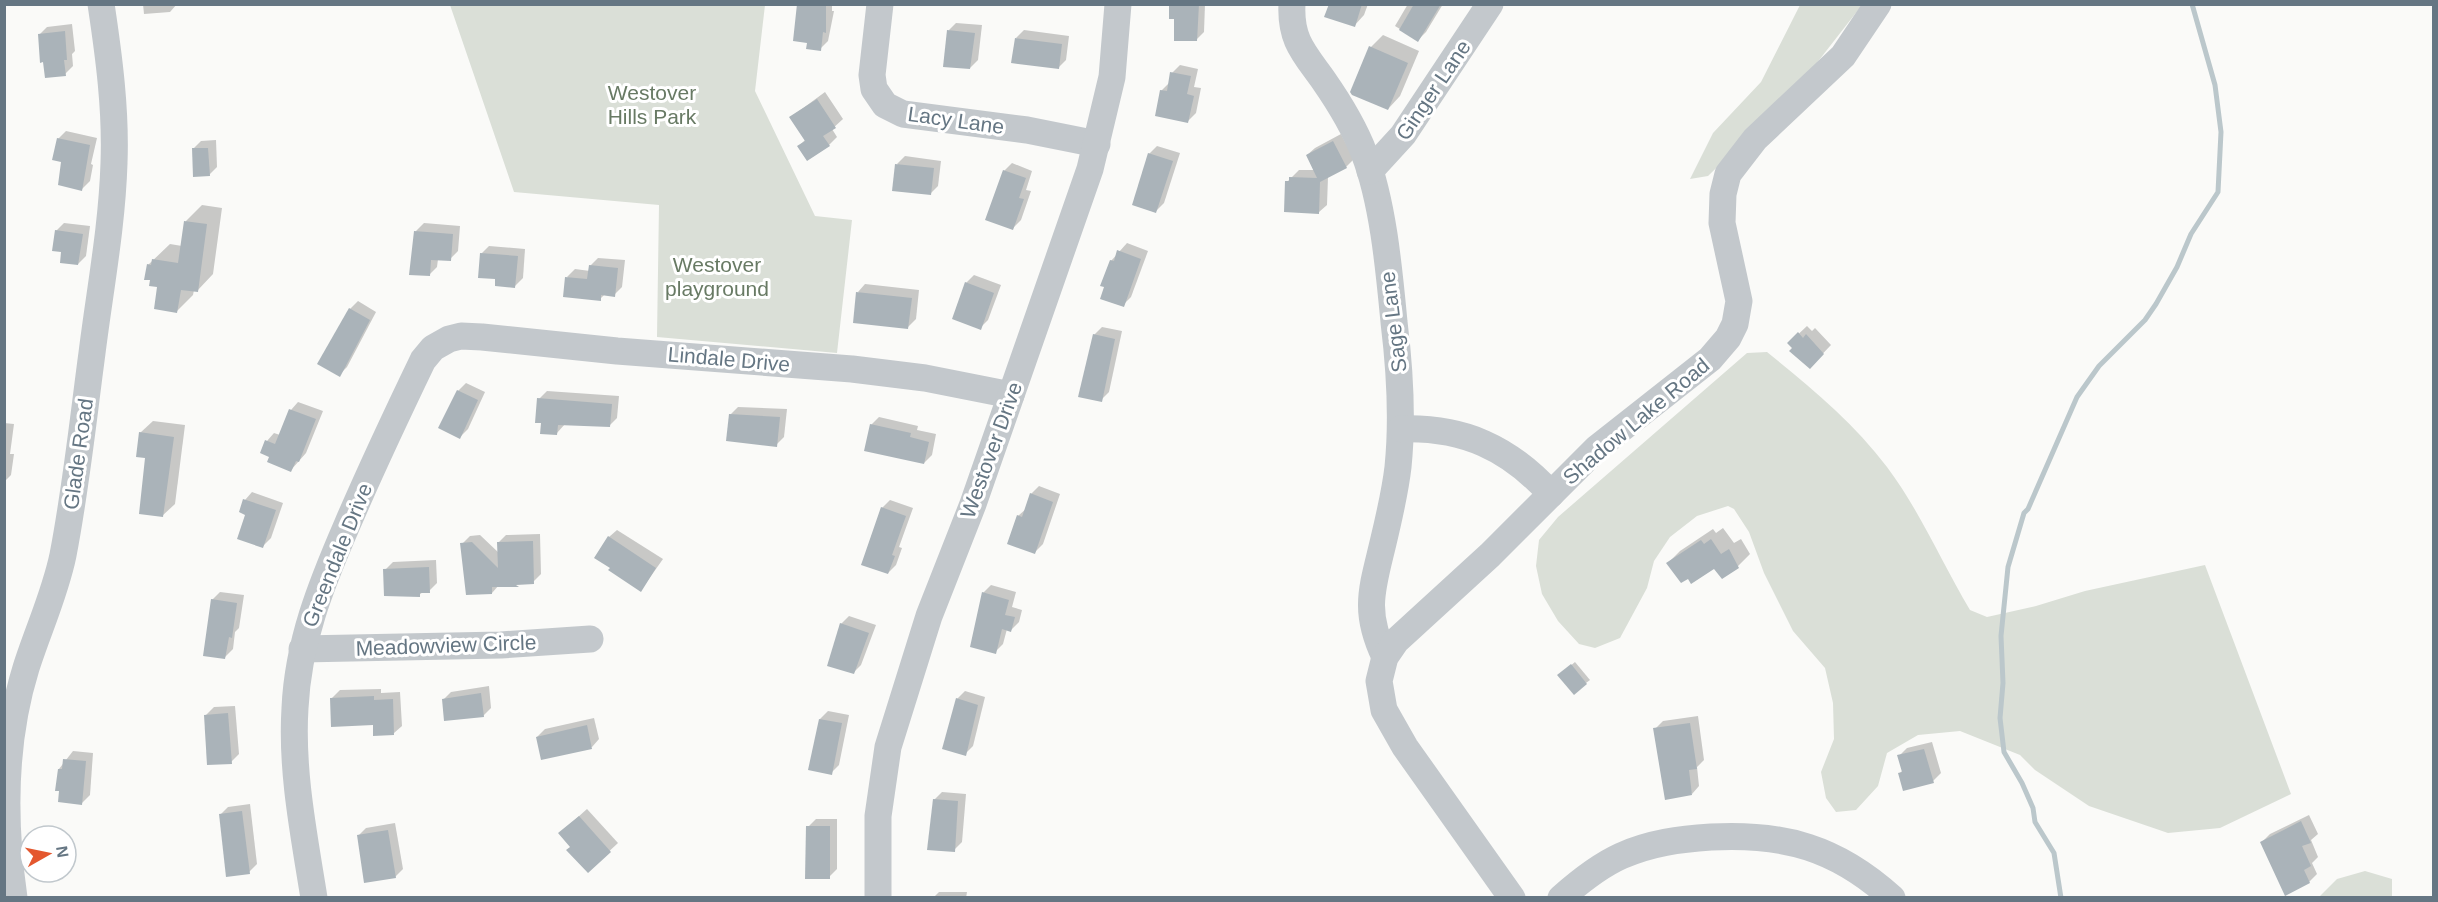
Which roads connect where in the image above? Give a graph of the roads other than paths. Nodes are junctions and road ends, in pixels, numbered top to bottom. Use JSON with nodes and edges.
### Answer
{"nodes":[{"id":1,"x":101,"y":4,"type":"edge"},
{"id":2,"x":880,"y":4,"type":"edge"},
{"id":3,"x":1118,"y":4,"type":"edge"},
{"id":4,"x":1292,"y":4,"type":"edge"},
{"id":5,"x":1490,"y":4,"type":"edge"},
{"id":6,"x":1878,"y":4,"type":"edge"},
{"id":7,"x":1097,"y":144,"type":"junction"},
{"id":8,"x":1370,"y":171,"type":"junction"},
{"id":9,"x":446,"y":341,"type":"joint"},
{"id":10,"x":1011,"y":395,"type":"junction"},
{"id":11,"x":1401,"y":429,"type":"junction"},
{"id":12,"x":1551,"y":494,"type":"junction"},
{"id":13,"x":591,"y":639,"type":"dead end"},
{"id":14,"x":302,"y":649,"type":"junction"},
{"id":15,"x":1385,"y":657,"type":"junction"},
{"id":16,"x":6,"y":772,"type":"edge"},
{"id":17,"x":14,"y":897,"type":"edge"},
{"id":18,"x":314,"y":897,"type":"edge"},
{"id":19,"x":878,"y":897,"type":"edge"},
{"id":20,"x":1512,"y":897,"type":"edge"},
{"id":21,"x":1561,"y":897,"type":"edge"},
{"id":22,"x":1892,"y":897,"type":"edge"}],
"edges":[{"from":1,"to":16,"type":"street","name":"Glade Road"},
{"from":2,"to":7,"type":"street","name":"Lacy Lane"},
{"from":3,"to":7,"type":"street","name":"Westover Drive"},
{"from":4,"to":8,"type":"street","name":"Sage Lane"},
{"from":5,"to":8,"type":"street","name":"Ginger Lane"},
{"from":6,"to":12,"type":"street","name":"Shadow Lake Road"},
{"from":7,"to":10,"type":"street","name":"Westover Drive"},
{"from":8,"to":11,"type":"street","name":"Sage Lane"},
{"from":9,"to":10,"type":"street","name":"Lindale Drive"},
{"from":9,"to":14,"type":"street","name":"Greendale Drive"},
{"from":10,"to":19,"type":"street","name":"Westover Drive"},
{"from":11,"to":12,"type":"street"},
{"from":11,"to":15,"type":"street","name":"Sage Lane"},
{"from":12,"to":15,"type":"street","name":"Shadow Lake Road"},
{"from":13,"to":14,"type":"street","name":"Meadowview Circle"},
{"from":14,"to":18,"type":"street","name":"Greendale Drive"},
{"from":15,"to":20,"type":"street","name":"Shadow Lake Road"},
{"from":16,"to":17,"type":"street","name":"Glade Road"},
{"from":21,"to":22,"type":"street"}]}
